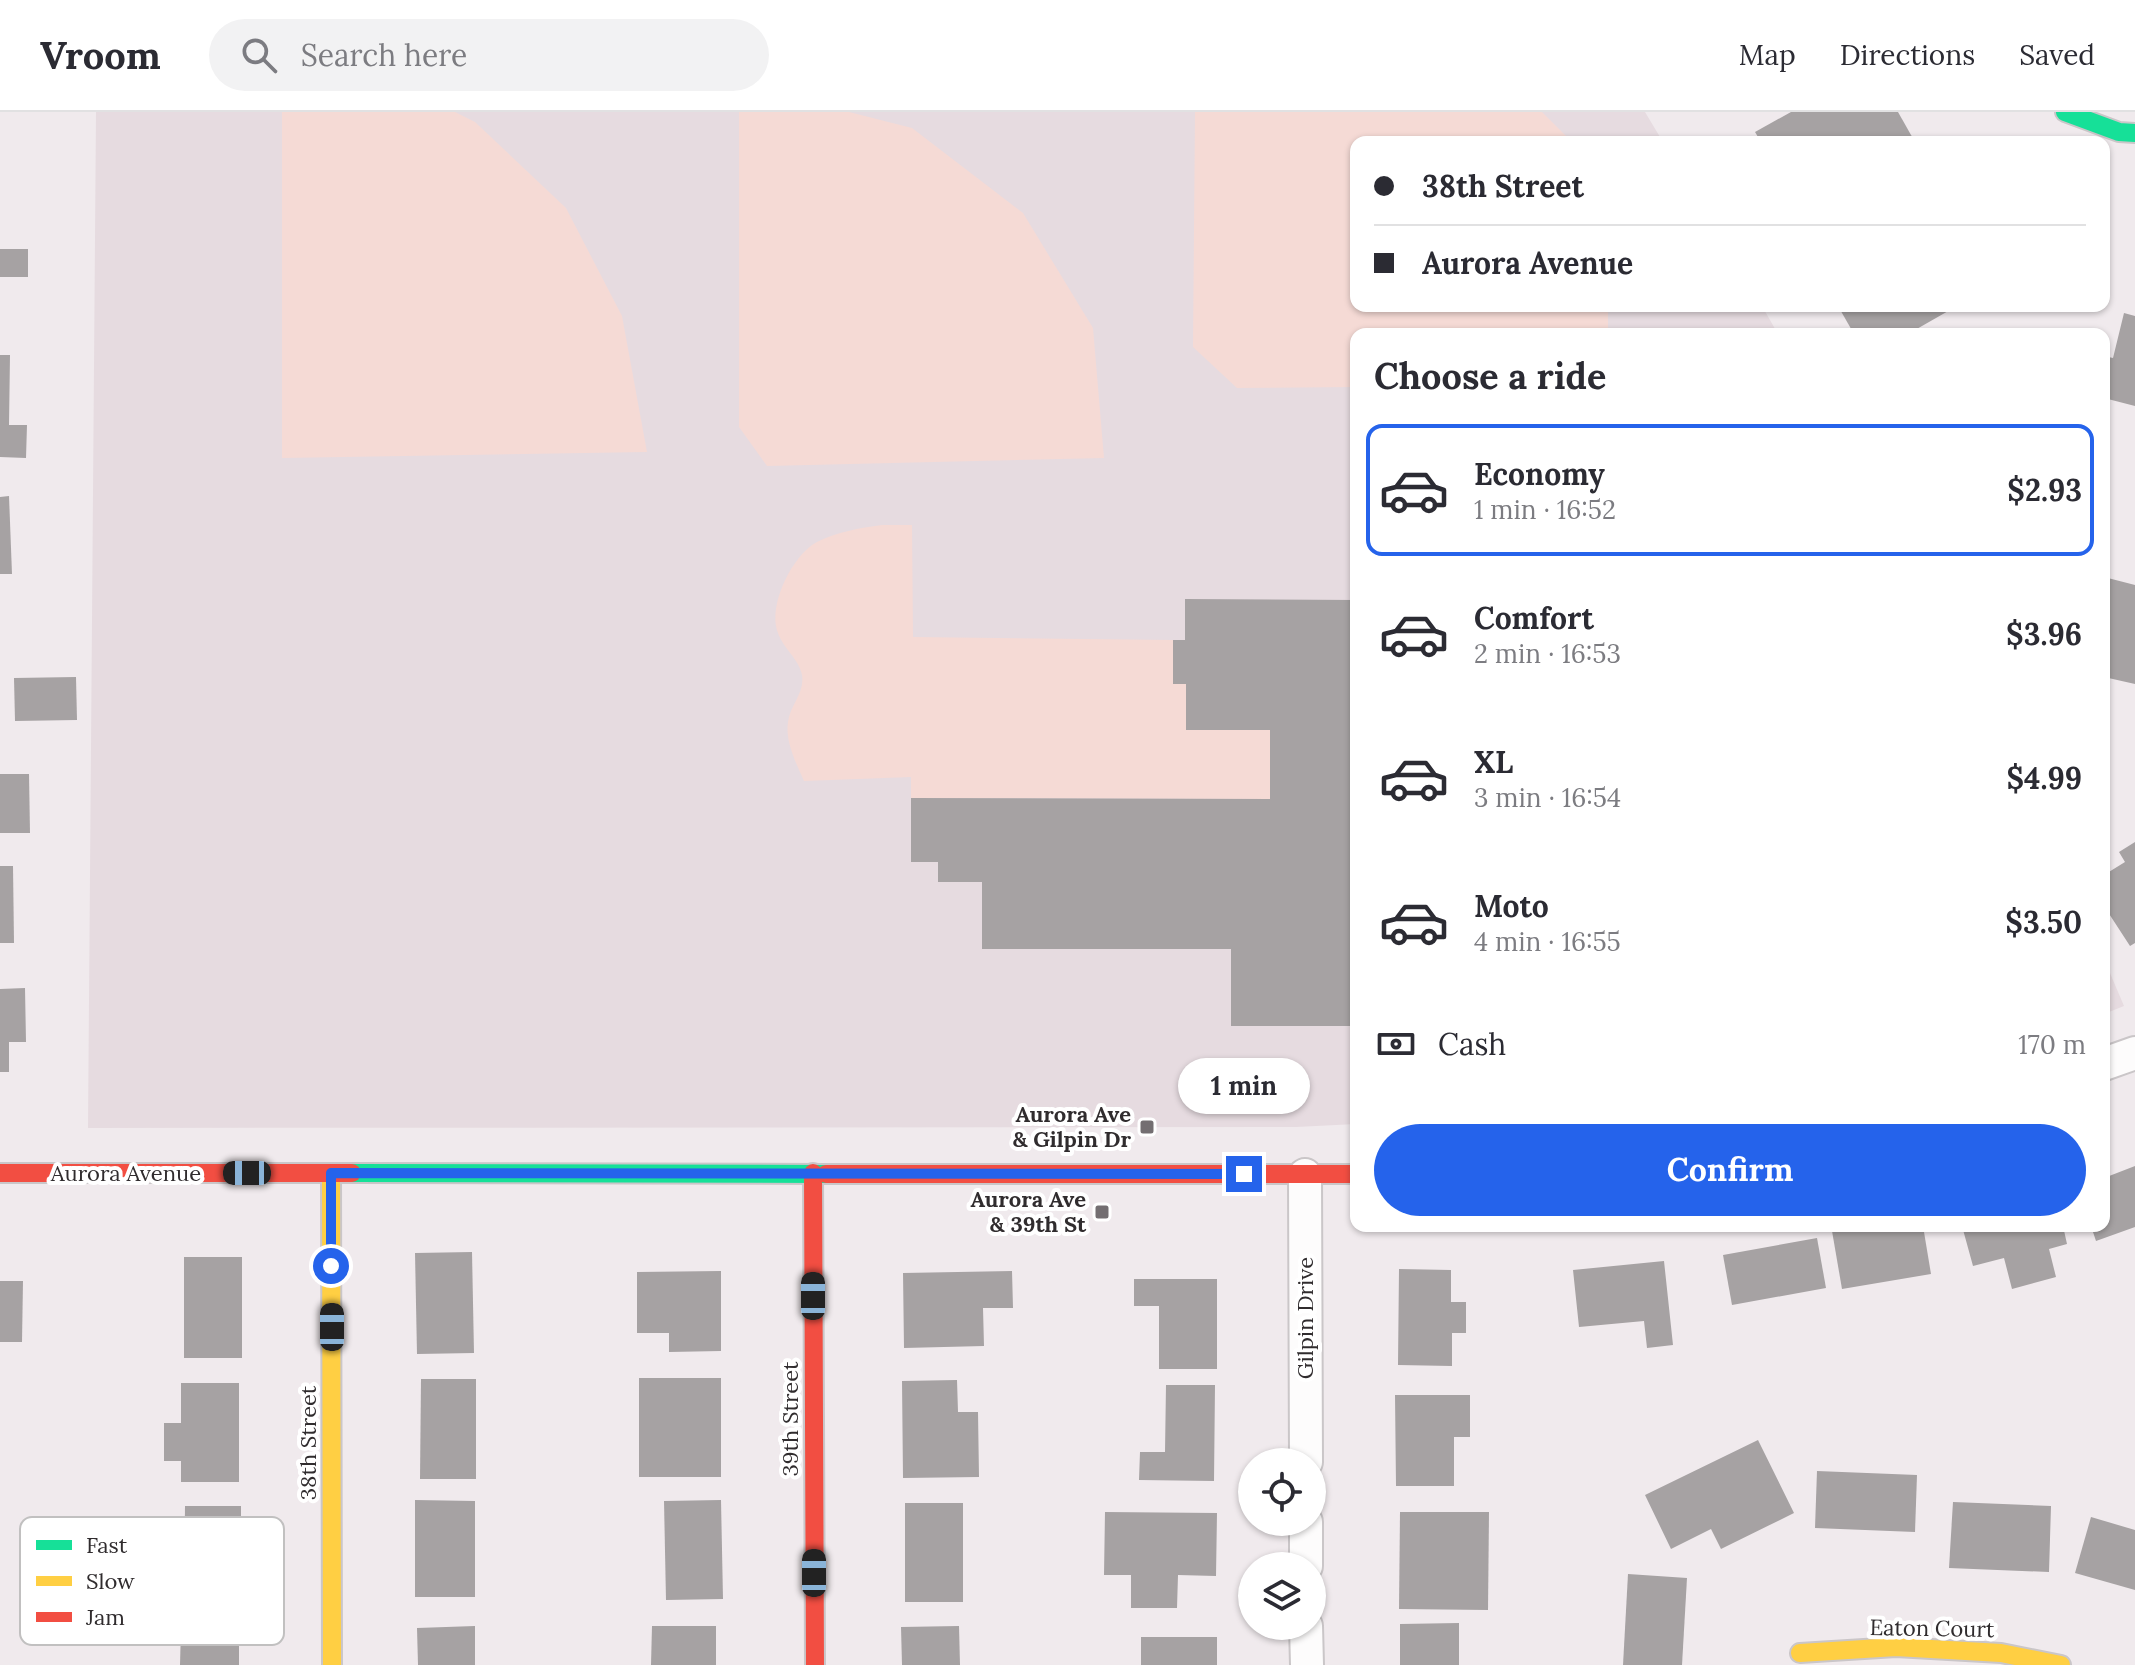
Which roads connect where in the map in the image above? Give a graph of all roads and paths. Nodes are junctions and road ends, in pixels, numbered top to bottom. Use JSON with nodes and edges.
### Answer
{"nodes":[{"id":1,"x":2065,"y":112,"type":"edge"},
{"id":2,"x":2135,"y":133,"type":"edge"},
{"id":3,"x":2135,"y":1053,"type":"edge"},
{"id":4,"x":2110,"y":1062,"type":"edge"},
{"id":5,"x":0,"y":1173,"type":"edge"},
{"id":6,"x":331,"y":1173,"type":"junction"},
{"id":7,"x":813,"y":1173,"type":"junction"},
{"id":8,"x":1350,"y":1174,"type":"edge"},
{"id":9,"x":1305,"y":1175,"type":"junction"},
{"id":10,"x":1306,"y":1448,"type":"edge"},
{"id":11,"x":1306,"y":1640,"type":"edge"},
{"id":12,"x":1800,"y":1653,"type":"dead end"},
{"id":13,"x":332,"y":1665,"type":"edge"},
{"id":14,"x":815,"y":1665,"type":"edge"},
{"id":15,"x":1307,"y":1665,"type":"edge"},
{"id":16,"x":2061,"y":1665,"type":"edge"}],
"edges":[{"from":1,"to":2,"type":"street"},
{"from":3,"to":4,"type":"street"},
{"from":5,"to":6,"type":"street","name":"Aurora Avenue"},
{"from":6,"to":7,"type":"street","name":"Aurora Avenue"},
{"from":6,"to":13,"type":"street","name":"38th Street"},
{"from":7,"to":9,"type":"street","name":"Aurora Avenue"},
{"from":7,"to":14,"type":"street","name":"39th Street"},
{"from":8,"to":9,"type":"street","name":"Aurora Avenue"},
{"from":9,"to":10,"type":"street","name":"Gilpin Drive"},
{"from":11,"to":15,"type":"street"},
{"from":12,"to":16,"type":"street","name":"Eaton Court"}]}
